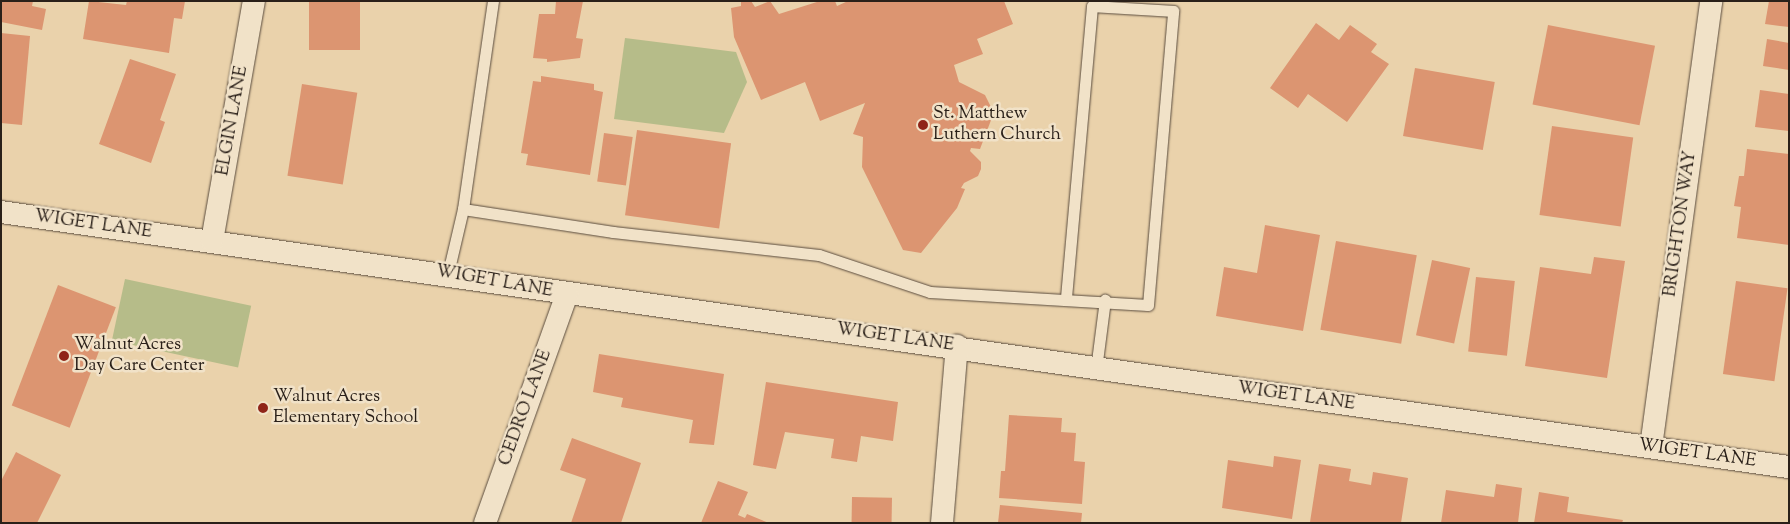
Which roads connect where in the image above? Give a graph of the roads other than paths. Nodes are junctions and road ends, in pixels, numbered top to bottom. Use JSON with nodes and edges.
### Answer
{"nodes":[{"id":1,"x":254,"y":1,"type":"edge"},
{"id":2,"x":493,"y":1,"type":"edge"},
{"id":3,"x":1712,"y":1,"type":"edge"},
{"id":4,"x":463,"y":209,"type":"junction"},
{"id":5,"x":1,"y":212,"type":"edge"},
{"id":6,"x":212,"y":241,"type":"junction"},
{"id":7,"x":448,"y":273,"type":"junction"},
{"id":8,"x":567,"y":294,"type":"junction"},
{"id":9,"x":1066,"y":298,"type":"junction"},
{"id":10,"x":1106,"y":300,"type":"junction"},
{"id":11,"x":957,"y":346,"type":"junction"},
{"id":12,"x":1096,"y":370,"type":"junction"},
{"id":13,"x":1650,"y":447,"type":"junction"},
{"id":14,"x":1789,"y":467,"type":"edge"},
{"id":15,"x":485,"y":523,"type":"edge"},
{"id":16,"x":942,"y":523,"type":"edge"}],
"edges":[{"from":1,"to":6,"type":"street","name":"ELGIN LANE"},
{"from":2,"to":4,"type":"lane"},
{"from":3,"to":13,"type":"street","name":"BRIGHTON WAY"},
{"from":4,"to":7,"type":"lane"},
{"from":4,"to":9,"type":"lane"},
{"from":5,"to":6,"type":"street","name":"WIGET LANE"},
{"from":6,"to":7,"type":"street","name":"WIGET LANE"},
{"from":7,"to":8,"type":"street","name":"WIGET LANE"},
{"from":8,"to":11,"type":"street","name":"WIGET LANE"},
{"from":8,"to":15,"type":"street","name":"CEDRO LANE"},
{"from":9,"to":10,"type":"lane"},
{"from":9,"to":10,"type":"lane"},
{"from":10,"to":12,"type":"lane"},
{"from":11,"to":12,"type":"street","name":"WIGET LANE"},
{"from":11,"to":16,"type":"street"},
{"from":12,"to":13,"type":"street","name":"WIGET LANE"},
{"from":13,"to":14,"type":"street","name":"WIGET LANE"}]}
